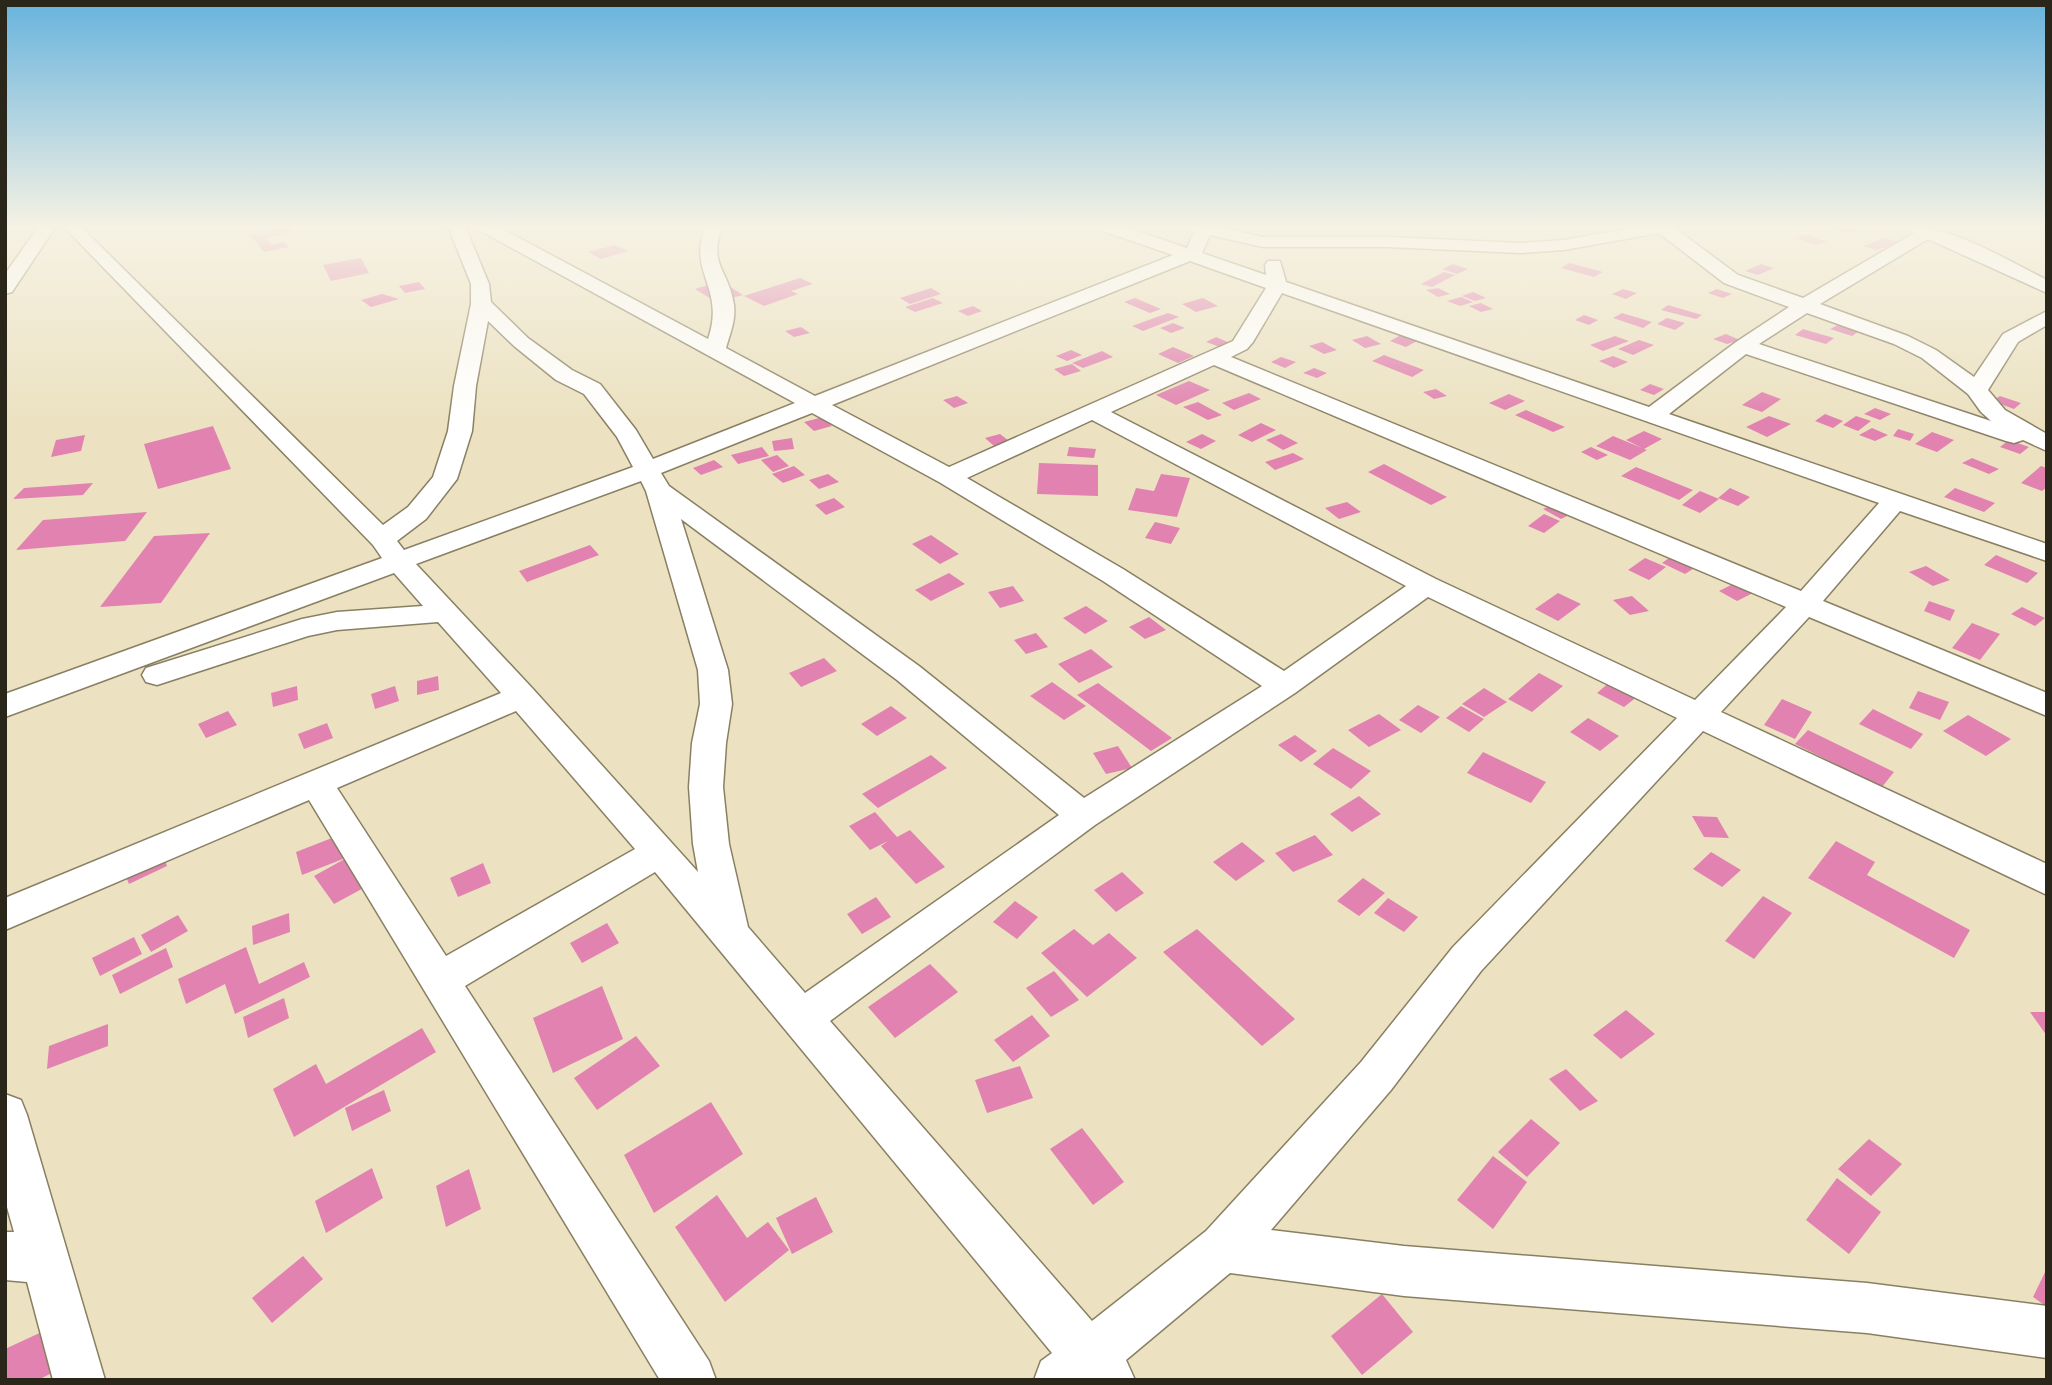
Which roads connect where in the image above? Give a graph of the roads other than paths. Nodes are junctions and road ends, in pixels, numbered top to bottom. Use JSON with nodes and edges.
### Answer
{"nodes":[{"id":1,"x":135,"y":291,"type":"edge"},
{"id":2,"x":480,"y":291,"type":"edge"},
{"id":3,"x":603,"y":291,"type":"edge"},
{"id":4,"x":719,"y":291,"type":"edge"},
{"id":5,"x":1103,"y":291,"type":"edge"},
{"id":6,"x":1274,"y":291,"type":"edge"},
{"id":7,"x":1293,"y":291,"type":"edge"},
{"id":8,"x":1764,"y":291,"type":"edge"},
{"id":9,"x":1827,"y":291,"type":"edge"},
{"id":10,"x":481,"y":304,"type":"junction"},
{"id":11,"x":1805,"y":305,"type":"junction"},
{"id":12,"x":2047,"y":317,"type":"edge"},
{"id":13,"x":1743,"y":346,"type":"junction"},
{"id":14,"x":714,"y":351,"type":"junction"},
{"id":15,"x":1213,"y":357,"type":"junction"},
{"id":16,"x":1977,"y":390,"type":"junction"},
{"id":17,"x":812,"y":403,"type":"junction"},
{"id":18,"x":1092,"y":411,"type":"junction"},
{"id":19,"x":1655,"y":415,"type":"junction"},
{"id":20,"x":2047,"y":445,"type":"edge"},
{"id":21,"x":948,"y":477,"type":"junction"},
{"id":22,"x":653,"y":480,"type":"junction"},
{"id":23,"x":1895,"y":501,"type":"junction"},
{"id":24,"x":390,"y":550,"type":"junction"},
{"id":25,"x":2047,"y":552,"type":"edge"},
{"id":26,"x":1426,"y":585,"type":"junction"},
{"id":27,"x":1805,"y":604,"type":"junction"},
{"id":28,"x":446,"y":613,"type":"junction"},
{"id":29,"x":1284,"y":687,"type":"junction"},
{"id":30,"x":522,"y":696,"type":"junction"},
{"id":31,"x":2047,"y":705,"type":"edge"},
{"id":32,"x":5,"y":707,"type":"edge"},
{"id":33,"x":1699,"y":716,"type":"junction"},
{"id":34,"x":316,"y":783,"type":"junction"},
{"id":35,"x":1083,"y":816,"type":"junction"},
{"id":36,"x":658,"y":853,"type":"junction"},
{"id":37,"x":2047,"y":881,"type":"edge"},
{"id":38,"x":5,"y":915,"type":"edge"},
{"id":39,"x":730,"y":937,"type":"junction"},
{"id":40,"x":440,"y":980,"type":"junction"},
{"id":41,"x":803,"y":1017,"type":"junction"},
{"id":42,"x":5,"y":1115,"type":"edge"},
{"id":43,"x":1223,"y":1248,"type":"junction"},
{"id":44,"x":25,"y":1257,"type":"edge"},
{"id":45,"x":2047,"y":1332,"type":"edge"},
{"id":46,"x":1086,"y":1372,"type":"edge"},
{"id":47,"x":79,"y":1380,"type":"edge"},
{"id":48,"x":690,"y":1380,"type":"edge"}],
"edges":[{"from":1,"to":24,"type":"street"},
{"from":2,"to":10,"type":"street"},
{"from":3,"to":14,"type":"street"},
{"from":4,"to":14,"type":"street"},
{"from":5,"to":17,"type":"street"},
{"from":6,"to":15,"type":"street"},
{"from":7,"to":19,"type":"street"},
{"from":8,"to":11,"type":"street"},
{"from":9,"to":11,"type":"street"},
{"from":10,"to":22,"type":"street"},
{"from":10,"to":24,"type":"street"},
{"from":11,"to":13,"type":"street"},
{"from":11,"to":16,"type":"street"},
{"from":12,"to":16,"type":"street"},
{"from":13,"to":19,"type":"street"},
{"from":13,"to":20,"type":"street"},
{"from":14,"to":17,"type":"street"},
{"from":15,"to":18,"type":"street"},
{"from":15,"to":27,"type":"street"},
{"from":16,"to":20,"type":"street"},
{"from":17,"to":21,"type":"street"},
{"from":17,"to":22,"type":"street"},
{"from":18,"to":21,"type":"street"},
{"from":18,"to":26,"type":"street"},
{"from":19,"to":23,"type":"street"},
{"from":21,"to":29,"type":"street"},
{"from":22,"to":24,"type":"street"},
{"from":22,"to":35,"type":"street"},
{"from":22,"to":39,"type":"street"},
{"from":23,"to":25,"type":"street"},
{"from":23,"to":27,"type":"street"},
{"from":24,"to":28,"type":"street"},
{"from":24,"to":32,"type":"street"},
{"from":26,"to":29,"type":"street"},
{"from":26,"to":33,"type":"street"},
{"from":27,"to":31,"type":"street"},
{"from":27,"to":33,"type":"street"},
{"from":28,"to":30,"type":"street"},
{"from":28,"to":32,"type":"street"},
{"from":29,"to":35,"type":"street"},
{"from":30,"to":34,"type":"street"},
{"from":30,"to":36,"type":"street"},
{"from":33,"to":37,"type":"street"},
{"from":33,"to":43,"type":"street"},
{"from":34,"to":38,"type":"street"},
{"from":34,"to":40,"type":"street"},
{"from":35,"to":41,"type":"street"},
{"from":36,"to":39,"type":"street"},
{"from":36,"to":40,"type":"street"},
{"from":39,"to":41,"type":"street"},
{"from":40,"to":48,"type":"street"},
{"from":41,"to":46,"type":"street"},
{"from":42,"to":44,"type":"street"},
{"from":43,"to":45,"type":"street"},
{"from":43,"to":46,"type":"street"},
{"from":44,"to":47,"type":"street"}]}
